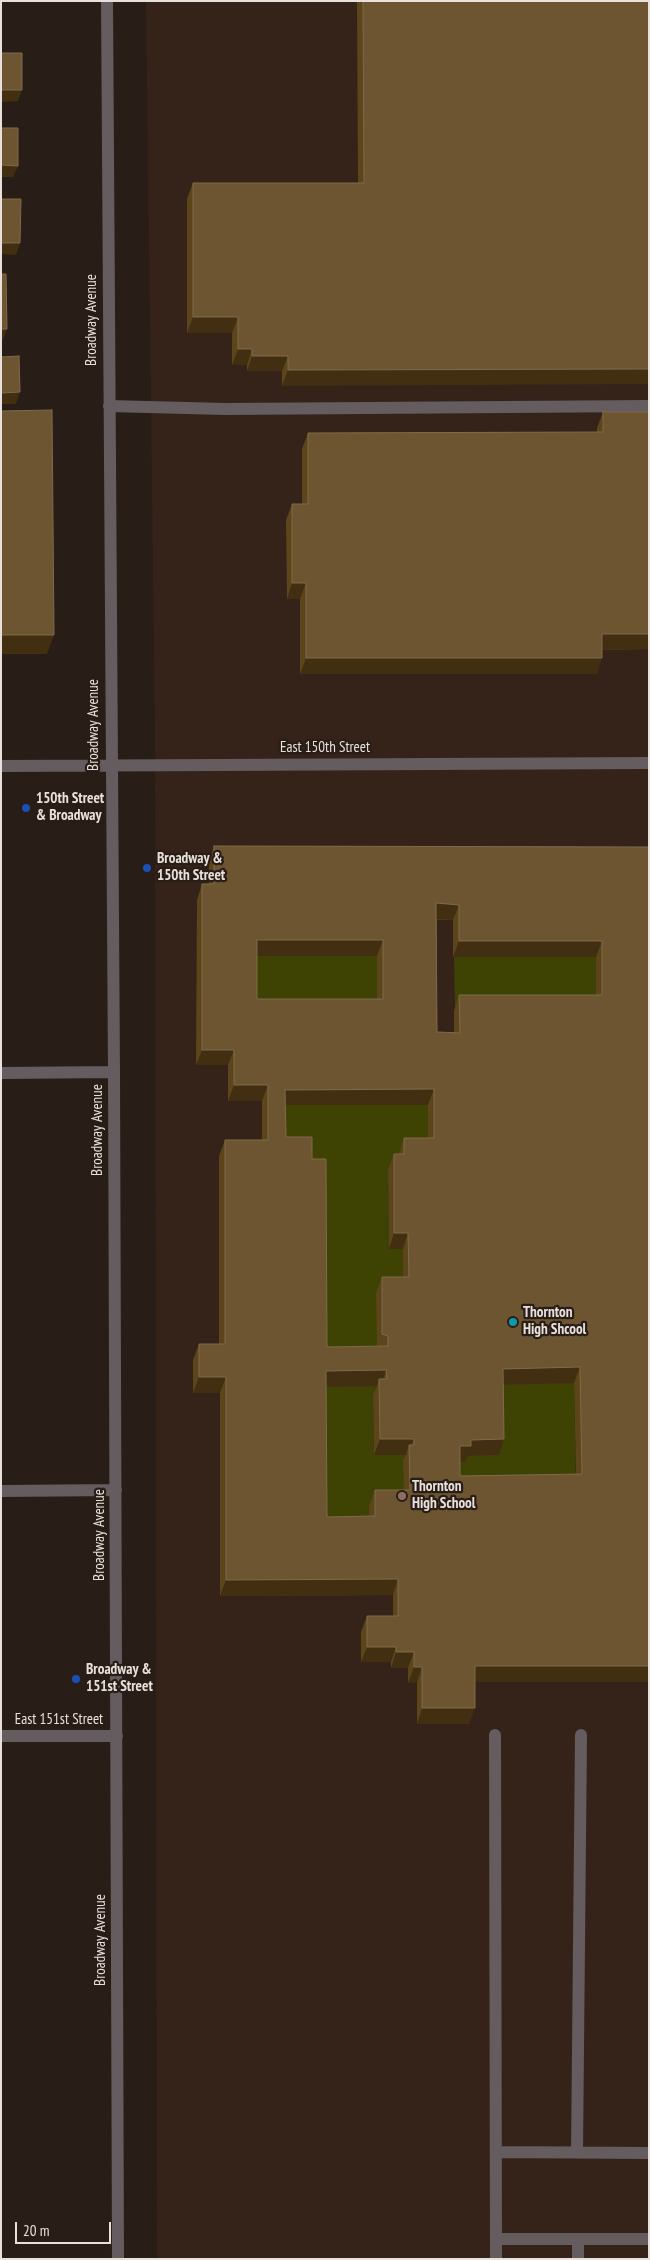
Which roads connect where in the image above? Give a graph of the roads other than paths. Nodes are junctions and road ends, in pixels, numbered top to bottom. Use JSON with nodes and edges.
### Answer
{"nodes":[{"id":1,"x":107,"y":1,"type":"edge"},
{"id":2,"x":109,"y":406,"type":"junction"},
{"id":3,"x":649,"y":406,"type":"edge"},
{"id":4,"x":649,"y":763,"type":"edge"},
{"id":5,"x":111,"y":764,"type":"junction"},
{"id":6,"x":1,"y":766,"type":"edge"},
{"id":7,"x":1,"y":1072,"type":"edge"},
{"id":8,"x":114,"y":1072,"type":"junction"},
{"id":9,"x":116,"y":1490,"type":"junction"},
{"id":10,"x":1,"y":1491,"type":"edge"},
{"id":11,"x":496,"y":1735,"type":"dead end"},
{"id":12,"x":581,"y":1735,"type":"dead end"},
{"id":13,"x":1,"y":1736,"type":"edge"},
{"id":14,"x":117,"y":1736,"type":"junction"},
{"id":15,"x":496,"y":2152,"type":"junction"},
{"id":16,"x":577,"y":2153,"type":"junction"},
{"id":17,"x":649,"y":2153,"type":"edge"},
{"id":18,"x":496,"y":2239,"type":"junction"},
{"id":19,"x":578,"y":2239,"type":"junction"},
{"id":20,"x":649,"y":2239,"type":"edge"},
{"id":21,"x":118,"y":2259,"type":"edge"},
{"id":22,"x":496,"y":2259,"type":"edge"},
{"id":23,"x":578,"y":2259,"type":"edge"}],
"edges":[{"from":1,"to":2,"type":"street","name":"Broadway Avenue"},
{"from":2,"to":3,"type":"street"},
{"from":2,"to":5,"type":"street","name":"Broadway Avenue"},
{"from":4,"to":5,"type":"street","name":"East 150th Street"},
{"from":5,"to":6,"type":"street","name":"East 150th Street"},
{"from":5,"to":8,"type":"street","name":"Broadway Avenue"},
{"from":7,"to":8,"type":"street"},
{"from":8,"to":9,"type":"street","name":"Broadway Avenue"},
{"from":9,"to":10,"type":"street"},
{"from":9,"to":14,"type":"street","name":"Broadway Avenue"},
{"from":11,"to":15,"type":"street"},
{"from":12,"to":16,"type":"street"},
{"from":13,"to":14,"type":"street","name":"East 151st Street"},
{"from":14,"to":21,"type":"street","name":"Broadway Avenue"},
{"from":15,"to":16,"type":"street"},
{"from":15,"to":18,"type":"street"},
{"from":16,"to":17,"type":"street"},
{"from":18,"to":19,"type":"street"},
{"from":18,"to":22,"type":"street"},
{"from":19,"to":20,"type":"street"},
{"from":19,"to":23,"type":"street"}]}
